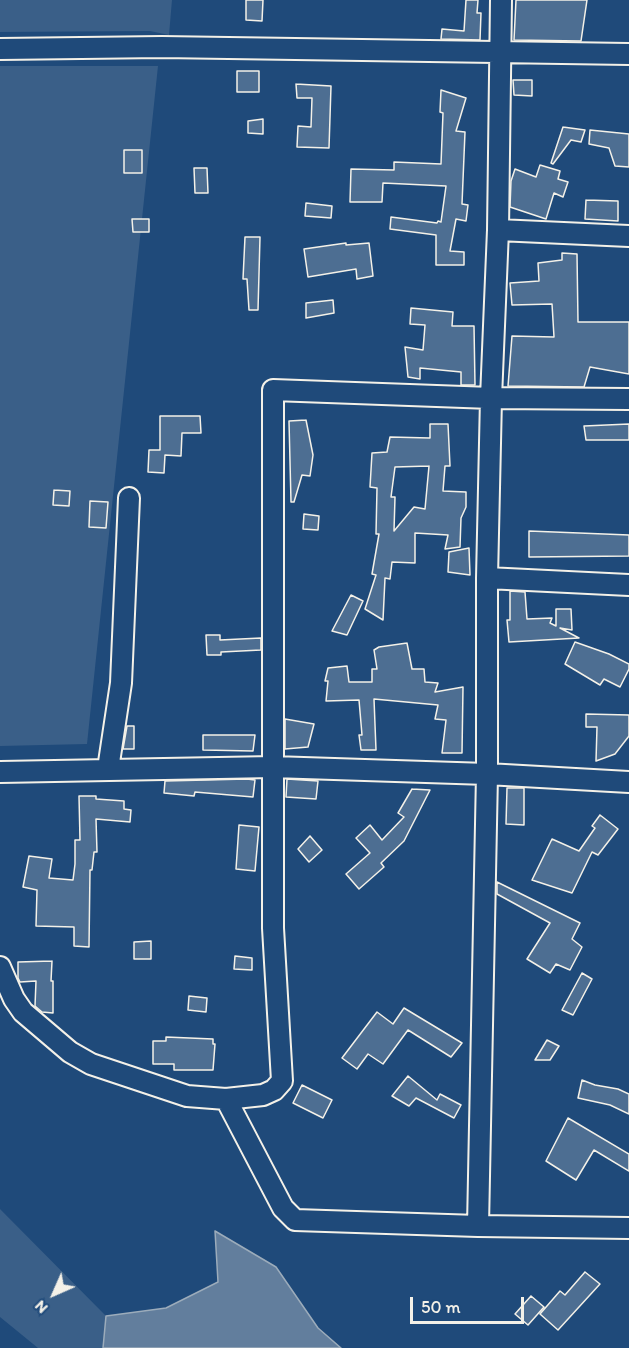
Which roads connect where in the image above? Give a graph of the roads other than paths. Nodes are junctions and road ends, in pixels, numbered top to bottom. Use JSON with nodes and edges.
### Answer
{"nodes":[{"id":1,"x":501,"y":0,"type":"edge"},
{"id":2,"x":0,"y":49,"type":"edge"},
{"id":3,"x":500,"y":52,"type":"junction"},
{"id":4,"x":629,"y":54,"type":"edge"},
{"id":5,"x":498,"y":230,"type":"junction"},
{"id":6,"x":629,"y":236,"type":"edge"},
{"id":7,"x":491,"y":398,"type":"junction"},
{"id":8,"x":629,"y":399,"type":"edge"},
{"id":9,"x":129,"y":498,"type":"dead end"},
{"id":10,"x":486,"y":578,"type":"junction"},
{"id":11,"x":629,"y":585,"type":"edge"},
{"id":12,"x":273,"y":767,"type":"junction"},
{"id":13,"x":108,"y":770,"type":"junction"},
{"id":14,"x":0,"y":772,"type":"edge"},
{"id":15,"x":487,"y":774,"type":"junction"},
{"id":16,"x":629,"y":782,"type":"edge"},
{"id":17,"x":0,"y":967,"type":"edge"},
{"id":18,"x":226,"y":1099,"type":"junction"},
{"id":19,"x":478,"y":1226,"type":"junction"},
{"id":20,"x":629,"y":1228,"type":"edge"}],
"edges":[{"from":1,"to":3,"type":"street"},
{"from":2,"to":3,"type":"street"},
{"from":3,"to":4,"type":"street"},
{"from":3,"to":5,"type":"street"},
{"from":5,"to":6,"type":"street"},
{"from":5,"to":7,"type":"street"},
{"from":7,"to":8,"type":"street"},
{"from":7,"to":10,"type":"street"},
{"from":7,"to":12,"type":"street"},
{"from":9,"to":13,"type":"street"},
{"from":10,"to":11,"type":"street"},
{"from":10,"to":15,"type":"street"},
{"from":12,"to":13,"type":"street"},
{"from":12,"to":15,"type":"street"},
{"from":12,"to":18,"type":"street"},
{"from":13,"to":14,"type":"street"},
{"from":15,"to":16,"type":"street"},
{"from":15,"to":19,"type":"street"},
{"from":17,"to":18,"type":"street"},
{"from":18,"to":19,"type":"street"},
{"from":19,"to":20,"type":"street"}]}
